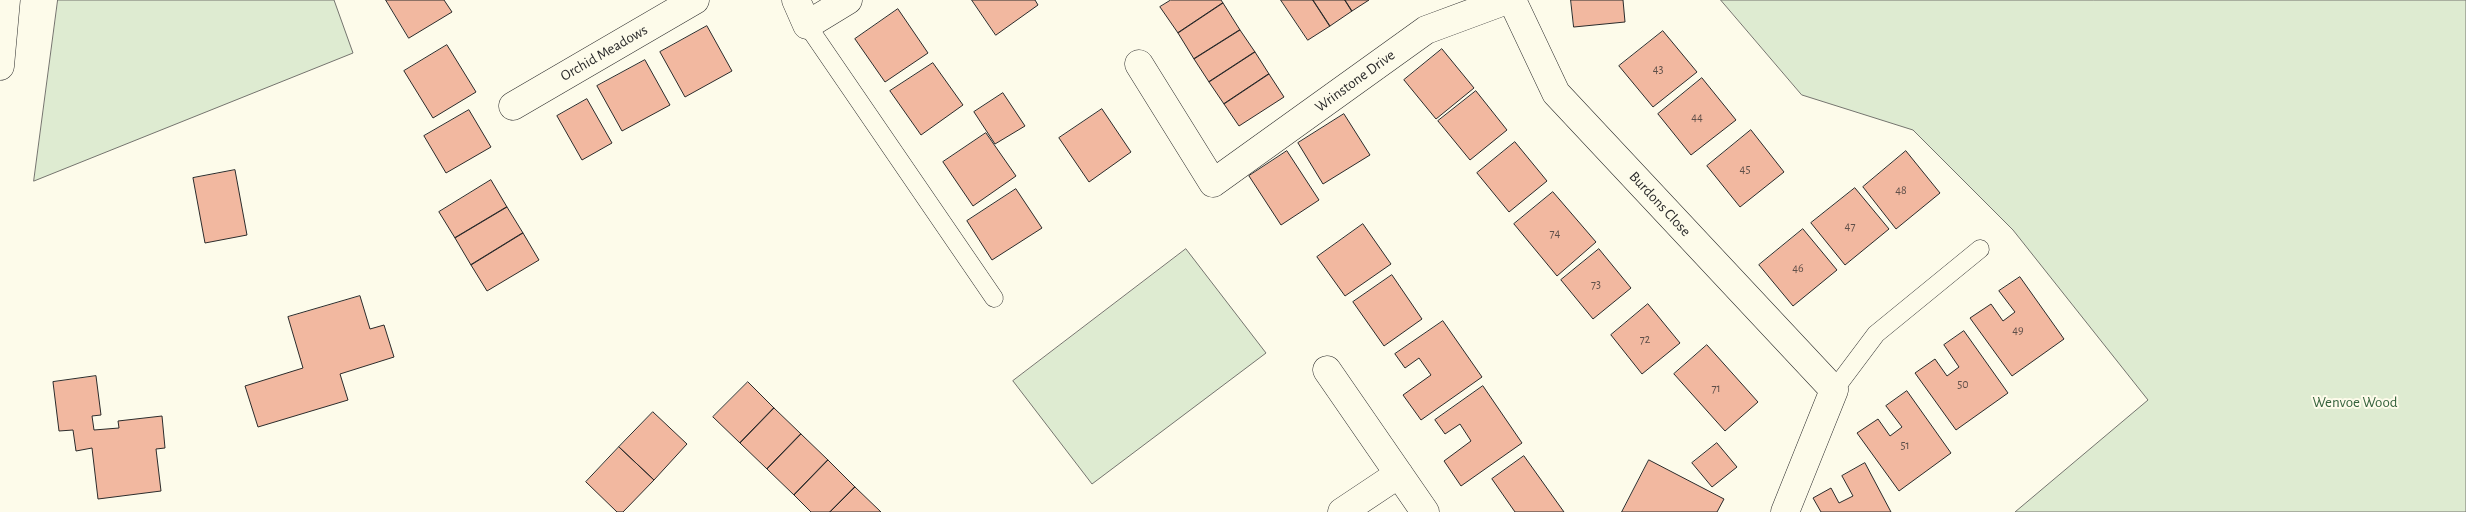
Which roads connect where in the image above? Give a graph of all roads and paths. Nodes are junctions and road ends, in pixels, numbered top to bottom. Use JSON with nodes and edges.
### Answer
{"nodes":[{"id":1,"x":6,"y":0,"type":"edge"},
{"id":2,"x":695,"y":0,"type":"edge"},
{"id":3,"x":796,"y":0,"type":"edge"},
{"id":4,"x":848,"y":0,"type":"edge"},
{"id":5,"x":1507,"y":0,"type":"edge"},
{"id":6,"x":1512,"y":0,"type":"edge"},
{"id":7,"x":807,"y":25,"type":"junction"},
{"id":8,"x":1139,"y":64,"type":"dead end"},
{"id":9,"x":0,"y":66,"type":"edge"},
{"id":10,"x":513,"y":106,"type":"dead end"},
{"id":11,"x":1980,"y":249,"type":"dead end"},
{"id":12,"x":994,"y":298,"type":"dead end"},
{"id":13,"x":1327,"y":370,"type":"dead end"},
{"id":14,"x":1834,"y":390,"type":"junction"},
{"id":15,"x":1399,"y":474,"type":"junction"},
{"id":16,"x":1342,"y":512,"type":"edge"},
{"id":17,"x":1425,"y":512,"type":"edge"},
{"id":18,"x":1785,"y":512,"type":"edge"}],
"edges":[{"from":1,"to":9,"type":"street"},
{"from":2,"to":10,"type":"street","name":"Orchid Meadows"},
{"from":3,"to":7,"type":"street"},
{"from":4,"to":7,"type":"street"},
{"from":5,"to":8,"type":"street","name":"Wrinstone Drive"},
{"from":6,"to":14,"type":"street","name":"Burdons Close"},
{"from":7,"to":12,"type":"lane"},
{"from":11,"to":14,"type":"lane"},
{"from":13,"to":15,"type":"street"},
{"from":14,"to":18,"type":"street"},
{"from":15,"to":16,"type":"street"},
{"from":15,"to":17,"type":"street"}]}
